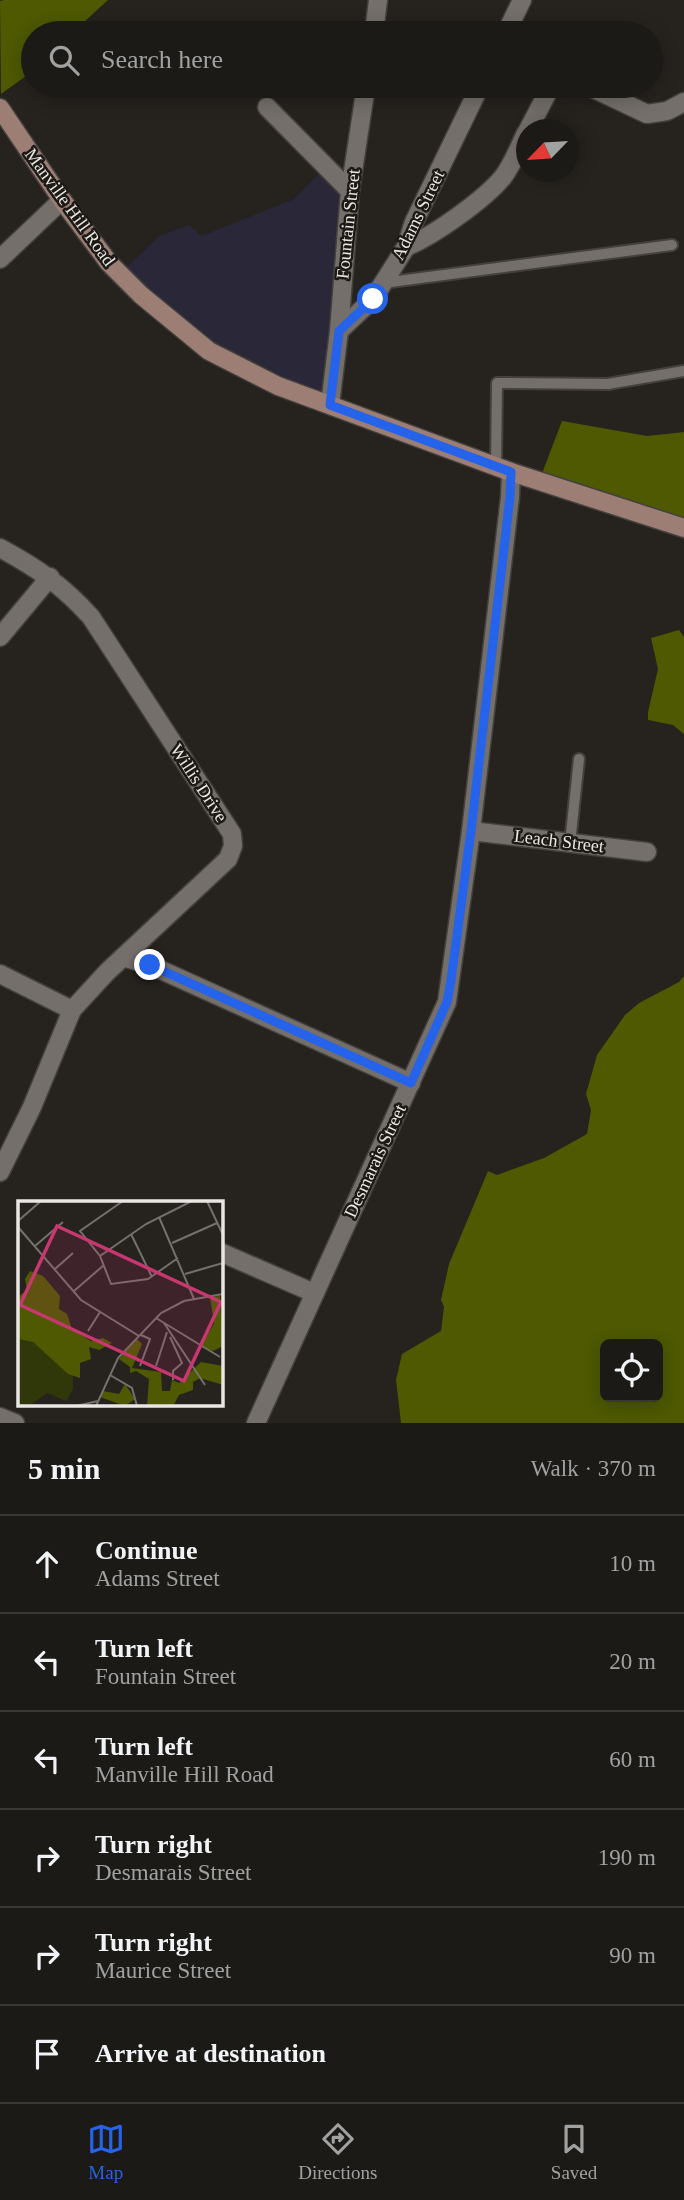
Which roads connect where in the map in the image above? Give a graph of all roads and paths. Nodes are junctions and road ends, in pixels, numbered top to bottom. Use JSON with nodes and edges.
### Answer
{"nodes":[{"id":1,"x":378,"y":0,"type":"edge"},
{"id":2,"x":522,"y":0,"type":"edge"},
{"id":3,"x":375,"y":21,"type":"edge"},
{"id":4,"x":512,"y":21,"type":"edge"},
{"id":5,"x":364,"y":98,"type":"edge"},
{"id":6,"x":474,"y":98,"type":"edge"},
{"id":7,"x":545,"y":98,"type":"edge"},
{"id":8,"x":613,"y":98,"type":"edge"},
{"id":9,"x":684,"y":102,"type":"edge"},
{"id":10,"x":267,"y":107,"type":"dead end"},
{"id":11,"x":0,"y":108,"type":"edge"},
{"id":12,"x":533,"y":119,"type":"edge"},
{"id":13,"x":516,"y":153,"type":"edge"},
{"id":14,"x":350,"y":191,"type":"junction"},
{"id":15,"x":62,"y":200,"type":"junction"},
{"id":16,"x":672,"y":245,"type":"dead end"},
{"id":17,"x":405,"y":247,"type":"junction"},
{"id":18,"x":0,"y":258,"type":"edge"},
{"id":19,"x":383,"y":283,"type":"junction"},
{"id":20,"x":339,"y":331,"type":"junction"},
{"id":21,"x":684,"y":371,"type":"edge"},
{"id":22,"x":330,"y":405,"type":"junction"},
{"id":23,"x":503,"y":470,"type":"junction"},
{"id":24,"x":684,"y":528,"type":"edge"},
{"id":25,"x":0,"y":548,"type":"edge"},
{"id":26,"x":50,"y":577,"type":"junction"},
{"id":27,"x":0,"y":637,"type":"edge"},
{"id":28,"x":579,"y":759,"type":"dead end"},
{"id":29,"x":471,"y":831,"type":"junction"},
{"id":30,"x":570,"y":843,"type":"junction"},
{"id":31,"x":647,"y":852,"type":"dead end"},
{"id":32,"x":124,"y":957,"type":"junction"},
{"id":33,"x":0,"y":974,"type":"edge"},
{"id":34,"x":72,"y":1010,"type":"junction"},
{"id":35,"x":411,"y":1083,"type":"junction"},
{"id":36,"x":0,"y":1172,"type":"edge"},
{"id":37,"x":222,"y":1253,"type":"edge"},
{"id":38,"x":314,"y":1293,"type":"junction"},
{"id":39,"x":0,"y":1417,"type":"edge"},
{"id":40,"x":15,"y":1423,"type":"edge"},
{"id":41,"x":256,"y":1423,"type":"edge"}],
"edges":[{"from":1,"to":3,"type":"street"},
{"from":2,"to":4,"type":"street"},
{"from":5,"to":14,"type":"street","name":"Fountain Street"},
{"from":6,"to":17,"type":"street","name":"Adams Street"},
{"from":7,"to":12,"type":"street"},
{"from":8,"to":9,"type":"street"},
{"from":10,"to":14,"type":"street"},
{"from":11,"to":15,"type":"main road","name":"Manville Hill Road"},
{"from":13,"to":17,"type":"street"},
{"from":14,"to":20,"type":"street","name":"Fountain Street"},
{"from":15,"to":18,"type":"street"},
{"from":15,"to":22,"type":"main road","name":"Manville Hill Road"},
{"from":16,"to":19,"type":"lane"},
{"from":17,"to":19,"type":"street","name":"Adams Street"},
{"from":19,"to":20,"type":"street","name":"Adams Street"},
{"from":20,"to":22,"type":"street","name":"Fountain Street"},
{"from":21,"to":23,"type":"lane"},
{"from":22,"to":23,"type":"main road","name":"Manville Hill Road"},
{"from":23,"to":24,"type":"main road","name":"Manville Hill Road"},
{"from":23,"to":29,"type":"street","name":"Desmarais Street"},
{"from":25,"to":26,"type":"street","name":"Willis Drive"},
{"from":26,"to":27,"type":"street"},
{"from":26,"to":32,"type":"street","name":"Willis Drive"},
{"from":28,"to":30,"type":"lane"},
{"from":29,"to":30,"type":"street","name":"Leach Street"},
{"from":29,"to":35,"type":"street","name":"Desmarais Street"},
{"from":30,"to":31,"type":"street","name":"Leach Street"},
{"from":32,"to":34,"type":"street","name":"Willis Drive"},
{"from":32,"to":35,"type":"street"},
{"from":33,"to":34,"type":"street"},
{"from":34,"to":36,"type":"street","name":"Willis Drive"},
{"from":35,"to":38,"type":"street","name":"Desmarais Street"},
{"from":37,"to":38,"type":"street"},
{"from":38,"to":41,"type":"street","name":"Desmarais Street"},
{"from":39,"to":40,"type":"street"}]}
